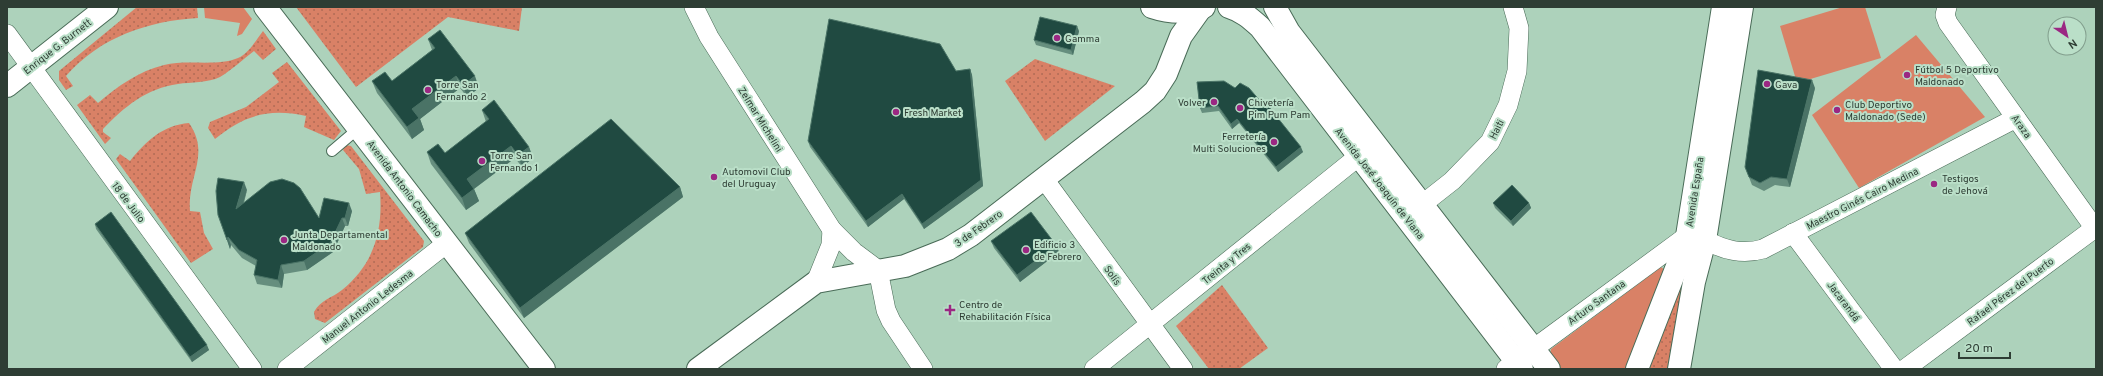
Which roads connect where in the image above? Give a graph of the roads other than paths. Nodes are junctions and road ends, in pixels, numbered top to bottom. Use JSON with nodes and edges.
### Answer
{"nodes":[{"id":1,"x":107,"y":7,"type":"edge"},
{"id":2,"x":265,"y":7,"type":"edge"},
{"id":3,"x":694,"y":7,"type":"edge"},
{"id":4,"x":1152,"y":7,"type":"edge"},
{"id":5,"x":1229,"y":7,"type":"edge"},
{"id":6,"x":1275,"y":7,"type":"edge"},
{"id":7,"x":1513,"y":7,"type":"edge"},
{"id":8,"x":1723,"y":7,"type":"edge"},
{"id":9,"x":1742,"y":7,"type":"edge"},
{"id":10,"x":1203,"y":8,"type":"edge"},
{"id":11,"x":1947,"y":15,"type":"edge"},
{"id":12,"x":7,"y":34,"type":"edge"},
{"id":13,"x":30,"y":67,"type":"junction"},
{"id":14,"x":7,"y":86,"type":"edge"},
{"id":15,"x":2016,"y":118,"type":"junction"},
{"id":16,"x":359,"y":128,"type":"junction"},
{"id":17,"x":332,"y":151,"type":"dead end"},
{"id":18,"x":1359,"y":156,"type":"junction"},
{"id":19,"x":1044,"y":179,"type":"junction"},
{"id":20,"x":1414,"y":211,"type":"junction"},
{"id":21,"x":2095,"y":229,"type":"edge"},
{"id":22,"x":832,"y":230,"type":"junction"},
{"id":23,"x":1793,"y":233,"type":"junction"},
{"id":24,"x":1696,"y":238,"type":"junction"},
{"id":25,"x":447,"y":243,"type":"junction"},
{"id":26,"x":878,"y":270,"type":"junction"},
{"id":27,"x":816,"y":282,"type":"junction"},
{"id":28,"x":1149,"y":325,"type":"junction"},
{"id":29,"x":1519,"y":362,"type":"edge"},
{"id":30,"x":252,"y":369,"type":"edge"},
{"id":31,"x":287,"y":369,"type":"edge"},
{"id":32,"x":544,"y":369,"type":"edge"},
{"id":33,"x":698,"y":369,"type":"edge"},
{"id":34,"x":923,"y":369,"type":"edge"},
{"id":35,"x":1094,"y":369,"type":"edge"},
{"id":36,"x":1183,"y":369,"type":"edge"},
{"id":37,"x":1549,"y":369,"type":"edge"},
{"id":38,"x":1636,"y":369,"type":"edge"},
{"id":39,"x":1679,"y":369,"type":"edge"},
{"id":40,"x":1894,"y":369,"type":"edge"},
{"id":41,"x":1906,"y":369,"type":"edge"}],
"edges":[{"from":1,"to":13,"type":"main road","name":"Enrique G. Burnett"},
{"from":2,"to":16,"type":"main road","name":"Avenida Antonio Camacho"},
{"from":3,"to":22,"type":"street","name":"Zelmar Michelini"},
{"from":4,"to":10,"type":"main road"},
{"from":5,"to":18,"type":"main road","name":"Avenida José Joaquín de Viana"},
{"from":6,"to":20,"type":"main road","name":"Avenida José Joaquín de Viana"},
{"from":7,"to":20,"type":"street","name":"Haiti"},
{"from":8,"to":24,"type":"main road","name":"Avenida España"},
{"from":9,"to":24,"type":"main road","name":"Avenida España"},
{"from":10,"to":19,"type":"main road","name":"3 de Febrero"},
{"from":11,"to":15,"type":"street","name":"Araza"},
{"from":12,"to":13,"type":"street","name":"18 de Julio"},
{"from":13,"to":14,"type":"main road","name":"Enrique G. Burnett"},
{"from":13,"to":30,"type":"street","name":"18 de Julio"},
{"from":15,"to":21,"type":"street","name":"Araza"},
{"from":15,"to":23,"type":"street","name":"Maestro Ginés Cairo Medina"},
{"from":16,"to":17,"type":"lane"},
{"from":16,"to":25,"type":"main road","name":"Avenida Antonio Camacho"},
{"from":18,"to":20,"type":"main road","name":"Avenida José Joaquín de Viana"},
{"from":18,"to":28,"type":"street","name":"Treinta y Tres"},
{"from":19,"to":26,"type":"main road","name":"3 de Febrero"},
{"from":19,"to":28,"type":"street","name":"Solís"},
{"from":20,"to":29,"type":"main road","name":"Avenida José Joaquín de Viana"},
{"from":21,"to":41,"type":"street","name":"Rafael Pérez del Puerto"},
{"from":22,"to":26,"type":"street","name":"Zelmar Michelini"},
{"from":22,"to":27,"type":"street"},
{"from":23,"to":24,"type":"street","name":"Maestro Ginés Cairo Medina"},
{"from":23,"to":40,"type":"street","name":"Jacarandá"},
{"from":24,"to":29,"type":"street","name":"Arturo Santana"},
{"from":24,"to":38,"type":"main road","name":"Avenida España"},
{"from":24,"to":39,"type":"main road","name":"Avenida España"},
{"from":25,"to":31,"type":"street","name":"Manuel Antonio Ledesma"},
{"from":25,"to":32,"type":"main road","name":"Avenida Antonio Camacho"},
{"from":26,"to":27,"type":"main road","name":"3 de Febrero"},
{"from":26,"to":34,"type":"street"},
{"from":27,"to":33,"type":"main road","name":"3 de Febrero"},
{"from":28,"to":35,"type":"street","name":"Treinta y Tres"},
{"from":28,"to":36,"type":"street","name":"Solís"},
{"from":29,"to":37,"type":"main road","name":"Avenida José Joaquín de Viana"}]}
